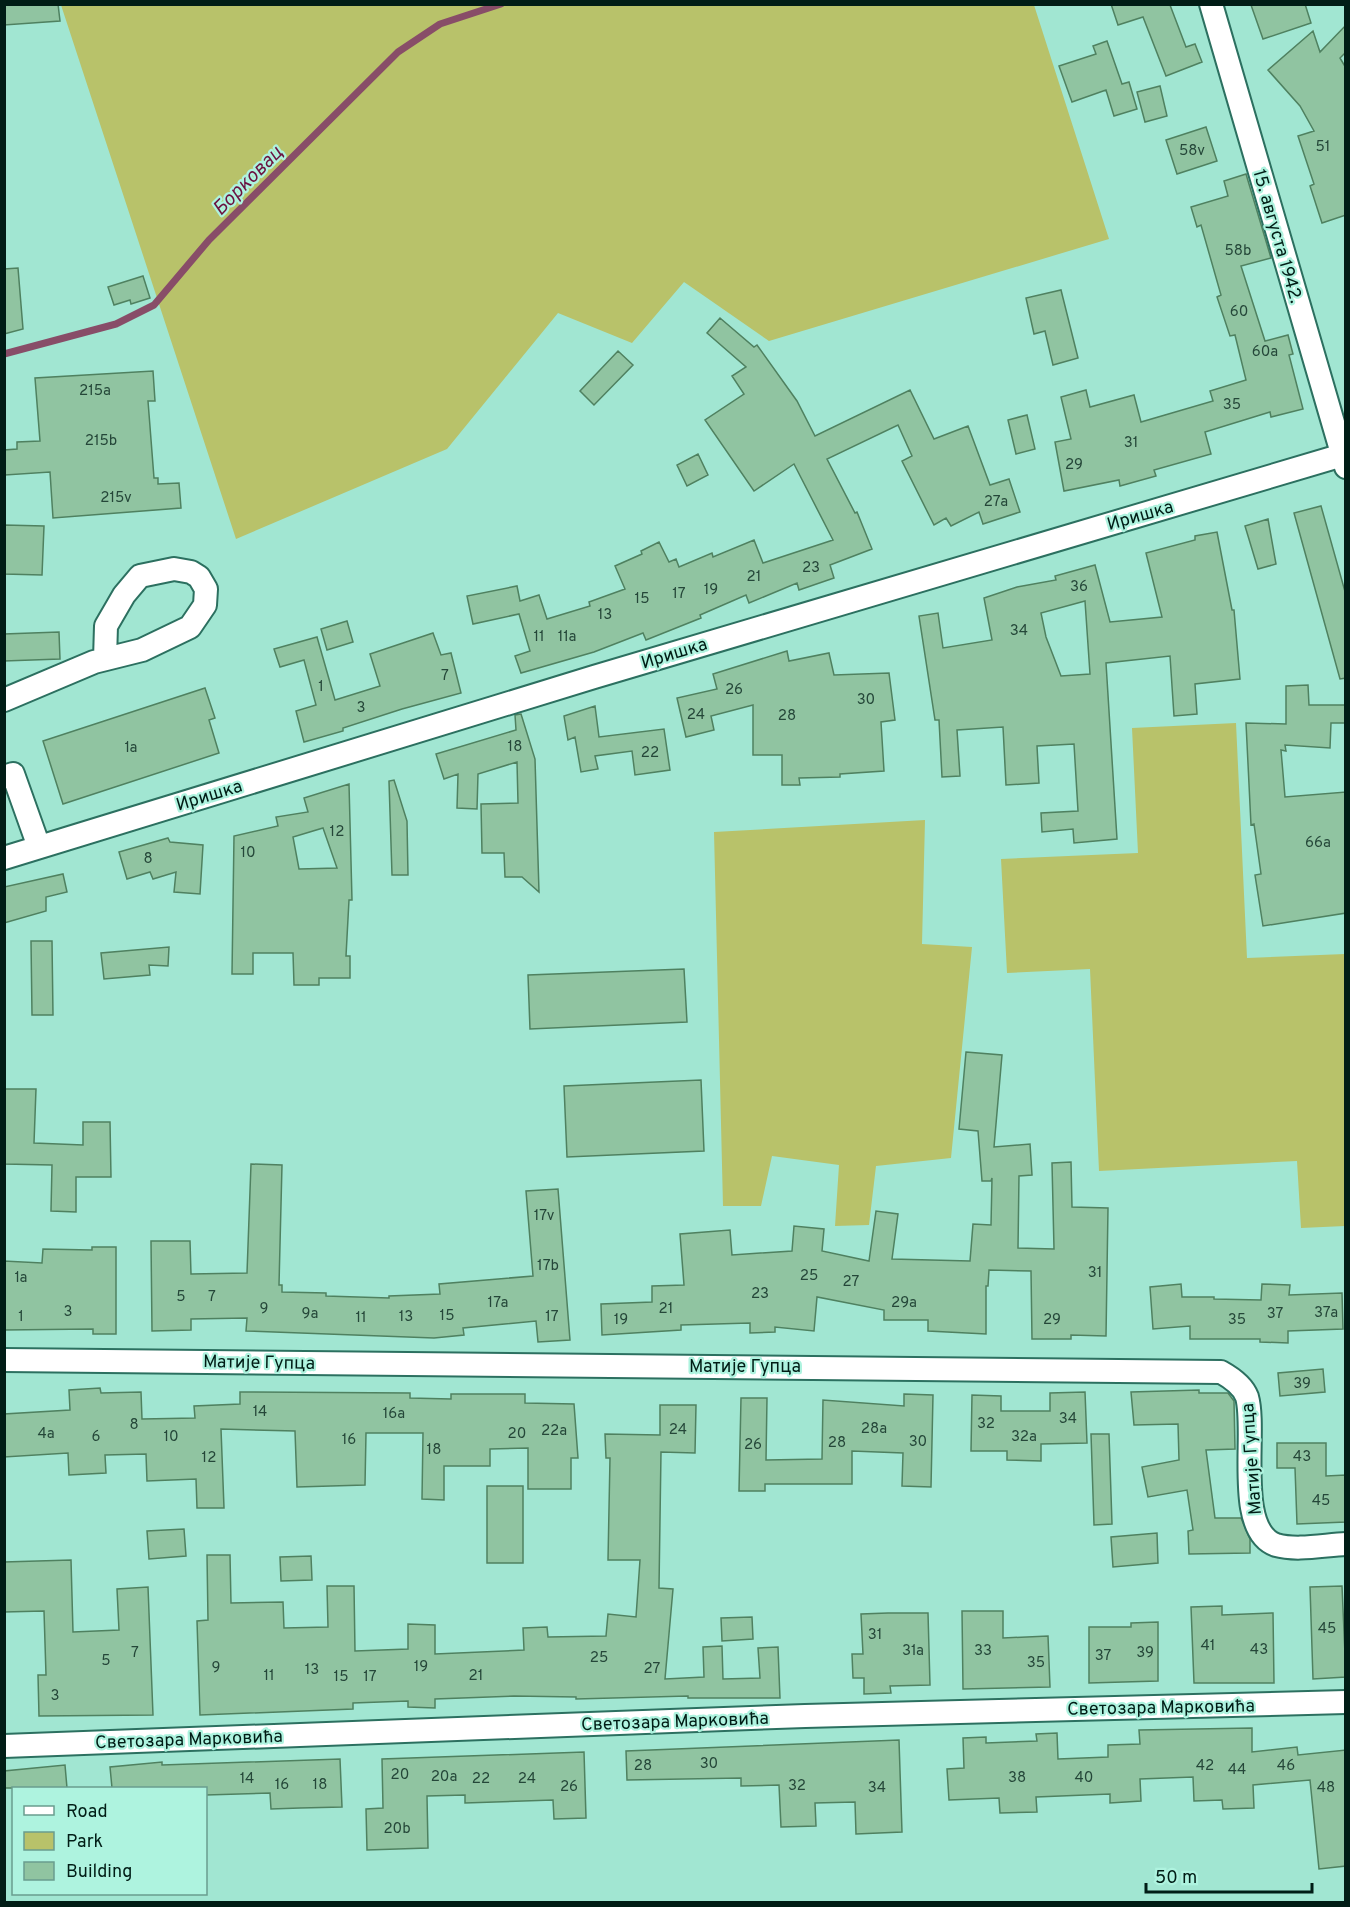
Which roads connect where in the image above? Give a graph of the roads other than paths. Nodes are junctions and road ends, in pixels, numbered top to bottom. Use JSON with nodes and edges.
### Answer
{"nodes":[{"id":1,"x":1211,"y":4,"type":"edge"},
{"id":2,"x":1344,"y":458,"type":"edge"},
{"id":3,"x":105,"y":659,"type":"junction"},
{"id":4,"x":4,"y":700,"type":"edge"},
{"id":5,"x":4,"y":777,"type":"edge"},
{"id":6,"x":39,"y":847,"type":"junction"},
{"id":7,"x":4,"y":858,"type":"edge"},
{"id":8,"x":4,"y":1360,"type":"edge"},
{"id":9,"x":1346,"y":1544,"type":"edge"},
{"id":10,"x":1346,"y":1702,"type":"edge"},
{"id":11,"x":4,"y":1746,"type":"edge"}],
"edges":[{"from":1,"to":2,"type":"street","name":"15. августа 1942."},
{"from":2,"to":6,"type":"street","name":"Иришка"},
{"from":3,"to":3,"type":"street"},
{"from":3,"to":4,"type":"street"},
{"from":5,"to":6,"type":"street"},
{"from":6,"to":7,"type":"street","name":"Иришка"},
{"from":8,"to":9,"type":"street","name":"Матије Гупца"},
{"from":10,"to":11,"type":"street","name":"Светозара Марковића"}]}
